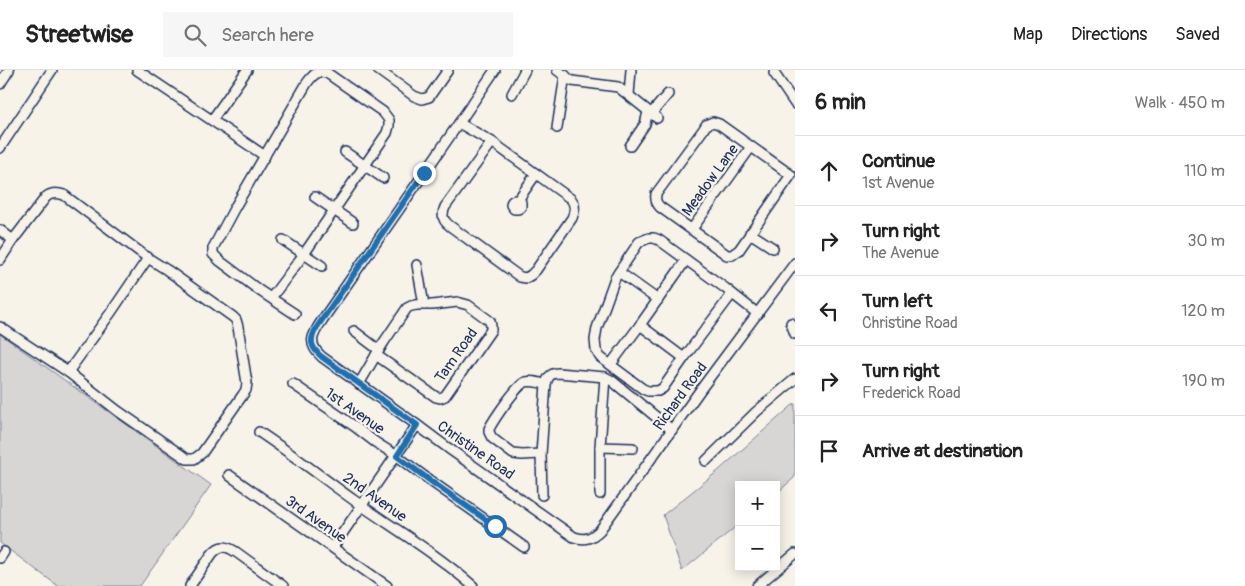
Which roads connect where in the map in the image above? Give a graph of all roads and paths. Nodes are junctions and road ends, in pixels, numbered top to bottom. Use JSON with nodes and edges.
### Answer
{"nodes":[{"id":1,"x":9,"y":70,"type":"edge"},
{"id":2,"x":52,"y":70,"type":"edge"},
{"id":3,"x":137,"y":70,"type":"edge"},
{"id":4,"x":248,"y":70,"type":"edge"},
{"id":5,"x":378,"y":70,"type":"edge"},
{"id":6,"x":448,"y":70,"type":"edge"},
{"id":7,"x":495,"y":70,"type":"edge"},
{"id":8,"x":525,"y":70,"type":"edge"},
{"id":9,"x":630,"y":70,"type":"edge"},
{"id":10,"x":561,"y":72,"type":"edge"},
{"id":11,"x":774,"y":73,"type":"dead end"},
{"id":12,"x":0,"y":84,"type":"edge"},
{"id":13,"x":512,"y":94,"type":"dead end"},
{"id":14,"x":668,"y":94,"type":"dead end"},
{"id":15,"x":629,"y":95,"type":"junction"},
{"id":16,"x":795,"y":104,"type":"edge"},
{"id":17,"x":652,"y":114,"type":"junction"},
{"id":18,"x":212,"y":120,"type":"junction"},
{"id":19,"x":459,"y":124,"type":"junction"},
{"id":20,"x":557,"y":128,"type":"dead end"},
{"id":21,"x":492,"y":142,"type":"junction"},
{"id":22,"x":630,"y":146,"type":"dead end"},
{"id":23,"x":751,"y":147,"type":"junction"},
{"id":24,"x":0,"y":148,"type":"edge"},
{"id":25,"x":345,"y":152,"type":"dead end"},
{"id":26,"x":265,"y":156,"type":"junction"},
{"id":27,"x":365,"y":165,"type":"junction"},
{"id":28,"x":536,"y":174,"type":"junction"},
{"id":29,"x":793,"y":176,"type":"edge"},
{"id":30,"x":383,"y":178,"type":"dead end"},
{"id":31,"x":315,"y":197,"type":"dead end"},
{"id":32,"x":518,"y":200,"type":"dead end"},
{"id":33,"x":334,"y":209,"type":"junction"},
{"id":34,"x":353,"y":223,"type":"dead end"},
{"id":35,"x":692,"y":229,"type":"junction"},
{"id":36,"x":0,"y":230,"type":"edge"},
{"id":37,"x":750,"y":233,"type":"junction"},
{"id":38,"x":14,"y":240,"type":"junction"},
{"id":39,"x":283,"y":240,"type":"dead end"},
{"id":40,"x":4,"y":246,"type":"edge"},
{"id":41,"x":773,"y":248,"type":"dead end"},
{"id":42,"x":304,"y":254,"type":"junction"},
{"id":43,"x":148,"y":258,"type":"junction"},
{"id":44,"x":0,"y":260,"type":"edge"},
{"id":45,"x":686,"y":260,"type":"junction"},
{"id":46,"x":417,"y":265,"type":"dead end"},
{"id":47,"x":322,"y":266,"type":"dead end"},
{"id":48,"x":793,"y":269,"type":"edge"},
{"id":49,"x":620,"y":272,"type":"junction"},
{"id":50,"x":732,"y":294,"type":"junction"},
{"id":51,"x":271,"y":298,"type":"junction"},
{"id":52,"x":658,"y":300,"type":"junction"},
{"id":53,"x":424,"y":305,"type":"junction"},
{"id":54,"x":295,"y":314,"type":"dead end"},
{"id":55,"x":758,"y":314,"type":"junction"},
{"id":56,"x":791,"y":323,"type":"dead end"},
{"id":57,"x":640,"y":325,"type":"junction"},
{"id":58,"x":0,"y":326,"type":"edge"},
{"id":59,"x":354,"y":331,"type":"dead end"},
{"id":60,"x":795,"y":334,"type":"edge"},
{"id":61,"x":378,"y":353,"type":"junction"},
{"id":62,"x":684,"y":358,"type":"junction"},
{"id":63,"x":611,"y":364,"type":"junction"},
{"id":64,"x":68,"y":372,"type":"junction"},
{"id":65,"x":605,"y":377,"type":"junction"},
{"id":66,"x":795,"y":379,"type":"edge"},
{"id":67,"x":547,"y":380,"type":"junction"},
{"id":68,"x":293,"y":384,"type":"dead end"},
{"id":69,"x":359,"y":384,"type":"junction"},
{"id":70,"x":417,"y":425,"type":"junction"},
{"id":71,"x":672,"y":430,"type":"junction"},
{"id":72,"x":259,"y":432,"type":"dead end"},
{"id":73,"x":600,"y":447,"type":"junction"},
{"id":74,"x":633,"y":448,"type":"dead end"},
{"id":75,"x":541,"y":454,"type":"junction"},
{"id":76,"x":397,"y":456,"type":"junction"},
{"id":77,"x":706,"y":461,"type":"dead end"},
{"id":78,"x":229,"y":475,"type":"dead end"},
{"id":79,"x":600,"y":494,"type":"dead end"},
{"id":80,"x":542,"y":495,"type":"dead end"},
{"id":81,"x":361,"y":505,"type":"junction"},
{"id":82,"x":584,"y":539,"type":"joint"},
{"id":83,"x":332,"y":547,"type":"junction"},
{"id":84,"x":524,"y":547,"type":"dead end"},
{"id":85,"x":795,"y":554,"type":"edge"},
{"id":86,"x":190,"y":586,"type":"edge"},
{"id":87,"x":284,"y":586,"type":"edge"},
{"id":88,"x":387,"y":586,"type":"edge"},
{"id":89,"x":473,"y":586,"type":"edge"},
{"id":90,"x":757,"y":586,"type":"edge"}],
"edges":[{"from":1,"to":12,"type":"street"},
{"from":2,"to":24,"type":"street"},
{"from":3,"to":18,"type":"street"},
{"from":4,"to":18,"type":"street"},
{"from":5,"to":6,"type":"street"},
{"from":7,"to":19,"type":"street"},
{"from":8,"to":13,"type":"street"},
{"from":9,"to":15,"type":"street"},
{"from":10,"to":15,"type":"street"},
{"from":10,"to":20,"type":"street"},
{"from":11,"to":16,"type":"street"},
{"from":14,"to":17,"type":"street"},
{"from":15,"to":17,"type":"street"},
{"from":17,"to":22,"type":"street"},
{"from":18,"to":26,"type":"street"},
{"from":19,"to":21,"type":"street"},
{"from":19,"to":69,"type":"street","name":"Christine Road"},
{"from":21,"to":28,"type":"street"},
{"from":21,"to":28,"type":"street"},
{"from":23,"to":29,"type":"street"},
{"from":23,"to":35,"type":"street","name":"Meadow Lane"},
{"from":23,"to":35,"type":"street"},
{"from":25,"to":27,"type":"street"},
{"from":26,"to":27,"type":"street"},
{"from":26,"to":51,"type":"street"},
{"from":27,"to":30,"type":"street"},
{"from":27,"to":33,"type":"street"},
{"from":28,"to":32,"type":"street"},
{"from":29,"to":37,"type":"street"},
{"from":31,"to":33,"type":"street"},
{"from":33,"to":34,"type":"street"},
{"from":33,"to":42,"type":"street"},
{"from":35,"to":37,"type":"street"},
{"from":36,"to":38,"type":"street"},
{"from":37,"to":41,"type":"street"},
{"from":38,"to":40,"type":"street"},
{"from":38,"to":43,"type":"street"},
{"from":39,"to":42,"type":"street"},
{"from":40,"to":44,"type":"street"},
{"from":42,"to":47,"type":"street"},
{"from":42,"to":51,"type":"street"},
{"from":43,"to":64,"type":"street"},
{"from":43,"to":64,"type":"street"},
{"from":45,"to":49,"type":"street"},
{"from":45,"to":50,"type":"street"},
{"from":45,"to":52,"type":"street"},
{"from":46,"to":53,"type":"street"},
{"from":48,"to":55,"type":"street","name":"Richard Road"},
{"from":49,"to":52,"type":"street"},
{"from":49,"to":63,"type":"street"},
{"from":50,"to":55,"type":"street"},
{"from":50,"to":62,"type":"street"},
{"from":51,"to":54,"type":"street"},
{"from":52,"to":57,"type":"street"},
{"from":53,"to":61,"type":"street","name":"Tam Road"},
{"from":53,"to":61,"type":"street","name":"Tam Road"},
{"from":55,"to":71,"type":"street","name":"Richard Road"},
{"from":56,"to":60,"type":"street"},
{"from":57,"to":62,"type":"street"},
{"from":57,"to":63,"type":"street"},
{"from":58,"to":64,"type":"street"},
{"from":59,"to":61,"type":"street","name":"Tam Road"},
{"from":61,"to":69,"type":"street","name":"Tam Road"},
{"from":62,"to":63,"type":"street"},
{"from":65,"to":67,"type":"street"},
{"from":65,"to":71,"type":"street"},
{"from":65,"to":73,"type":"street"},
{"from":66,"to":77,"type":"street"},
{"from":67,"to":75,"type":"street"},
{"from":67,"to":75,"type":"street"},
{"from":68,"to":76,"type":"street","name":"1st Avenue"},
{"from":69,"to":70,"type":"street","name":"Christine Road"},
{"from":70,"to":76,"type":"street"},
{"from":70,"to":82,"type":"street","name":"Christine Road"},
{"from":71,"to":82,"type":"street","name":"Richard Road"},
{"from":72,"to":81,"type":"street","name":"2nd Avenue"},
{"from":73,"to":74,"type":"street"},
{"from":73,"to":79,"type":"street"},
{"from":75,"to":80,"type":"street"},
{"from":76,"to":81,"type":"street"},
{"from":76,"to":84,"type":"street","name":"1st Avenue"},
{"from":78,"to":83,"type":"street","name":"3rd Avenue"},
{"from":81,"to":83,"type":"street"},
{"from":81,"to":89,"type":"street","name":"2nd Avenue"},
{"from":83,"to":88,"type":"street","name":"3rd Avenue"},
{"from":85,"to":90,"type":"street"},
{"from":86,"to":87,"type":"street"}]}
